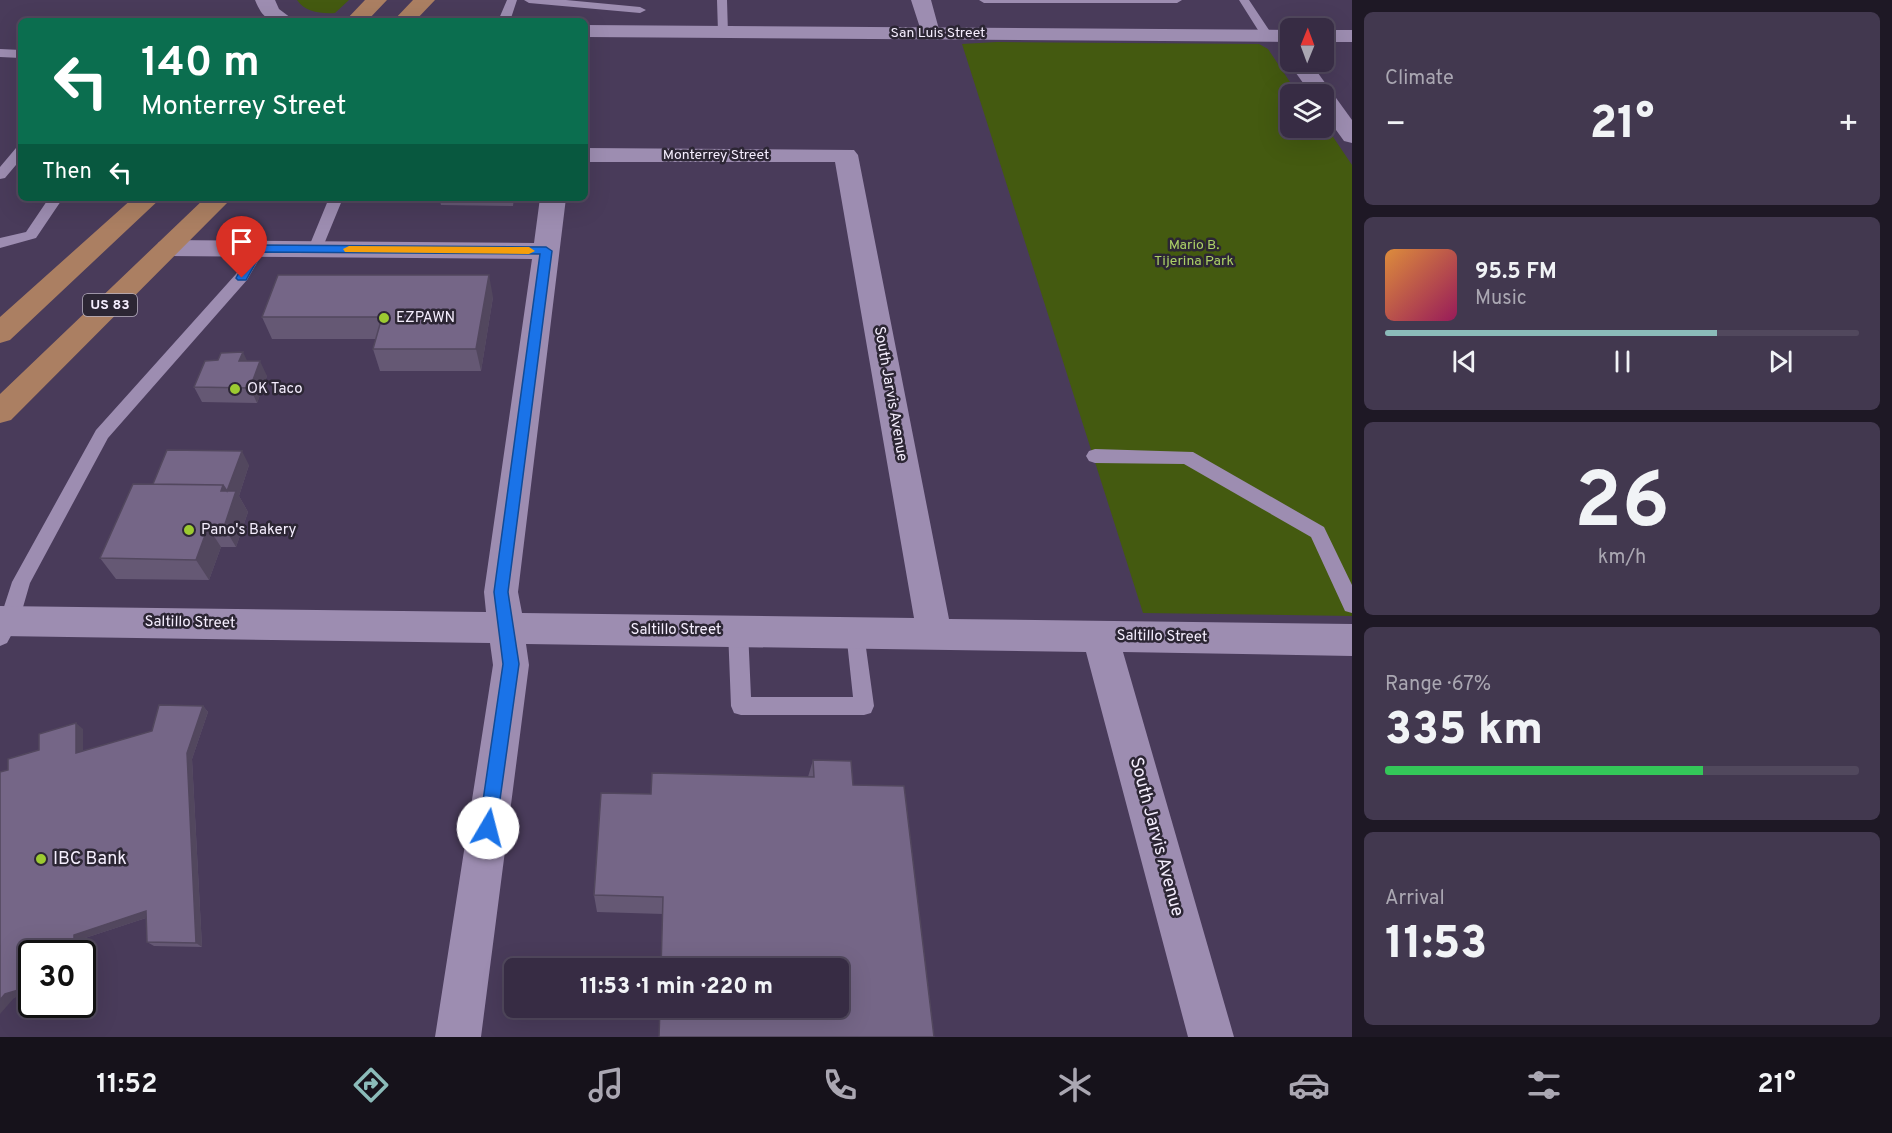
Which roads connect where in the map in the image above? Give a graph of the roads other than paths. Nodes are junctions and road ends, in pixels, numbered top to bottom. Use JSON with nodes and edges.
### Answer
{"nodes":[{"id":1,"x":265,"y":0,"type":"edge"},
{"id":2,"x":377,"y":0,"type":"edge"},
{"id":3,"x":425,"y":0,"type":"edge"},
{"id":4,"x":512,"y":0,"type":"edge"},
{"id":5,"x":529,"y":0,"type":"edge"},
{"id":6,"x":722,"y":0,"type":"edge"},
{"id":7,"x":921,"y":0,"type":"edge"},
{"id":8,"x":984,"y":0,"type":"edge"},
{"id":9,"x":1177,"y":0,"type":"edge"},
{"id":10,"x":1244,"y":0,"type":"edge"},
{"id":11,"x":569,"y":2,"type":"edge"},
{"id":12,"x":640,"y":10,"type":"dead end"},
{"id":13,"x":280,"y":18,"type":"edge"},
{"id":14,"x":357,"y":18,"type":"edge"},
{"id":15,"x":406,"y":18,"type":"edge"},
{"id":16,"x":505,"y":18,"type":"edge"},
{"id":17,"x":580,"y":18,"type":"edge"},
{"id":18,"x":588,"y":23,"type":"edge"},
{"id":19,"x":724,"y":32,"type":"junction"},
{"id":20,"x":930,"y":33,"type":"junction"},
{"id":21,"x":1334,"y":36,"type":"edge"},
{"id":22,"x":1352,"y":36,"type":"edge"},
{"id":23,"x":1280,"y":37,"type":"edge"},
{"id":24,"x":1280,"y":39,"type":"edge"},
{"id":25,"x":0,"y":53,"type":"edge"},
{"id":26,"x":18,"y":54,"type":"edge"},
{"id":27,"x":1334,"y":111,"type":"edge"},
{"id":28,"x":1352,"y":136,"type":"edge"},
{"id":29,"x":18,"y":154,"type":"edge"},
{"id":30,"x":588,"y":155,"type":"edge"},
{"id":31,"x":846,"y":155,"type":"joint"},
{"id":32,"x":0,"y":175,"type":"edge"},
{"id":33,"x":54,"y":201,"type":"edge"},
{"id":34,"x":145,"y":201,"type":"edge"},
{"id":35,"x":216,"y":201,"type":"edge"},
{"id":36,"x":335,"y":201,"type":"edge"},
{"id":37,"x":553,"y":201,"type":"edge"},
{"id":38,"x":0,"y":243,"type":"edge"},
{"id":39,"x":168,"y":248,"type":"junction"},
{"id":40,"x":258,"y":249,"type":"junction"},
{"id":41,"x":315,"y":249,"type":"junction"},
{"id":42,"x":546,"y":251,"type":"junction"},
{"id":43,"x":0,"y":333,"type":"edge"},
{"id":44,"x":0,"y":412,"type":"edge"},
{"id":45,"x":1095,"y":456,"type":"dead end"},
{"id":46,"x":1352,"y":605,"type":"edge"},
{"id":47,"x":3,"y":626,"type":"edge"},
{"id":48,"x":506,"y":628,"type":"junction"},
{"id":49,"x":738,"y":630,"type":"junction"},
{"id":50,"x":856,"y":632,"type":"junction"},
{"id":51,"x":934,"y":633,"type":"junction"},
{"id":52,"x":1100,"y":636,"type":"junction"},
{"id":53,"x":1352,"y":640,"type":"edge"},
{"id":54,"x":458,"y":1037,"type":"edge"},
{"id":55,"x":1211,"y":1037,"type":"edge"}],
"edges":[{"from":1,"to":13,"type":"street"},
{"from":2,"to":14,"type":"main road"},
{"from":3,"to":15,"type":"main road"},
{"from":4,"to":16,"type":"lane"},
{"from":5,"to":11,"type":"lane"},
{"from":6,"to":19,"type":"lane"},
{"from":7,"to":20,"type":"street"},
{"from":8,"to":9,"type":"lane"},
{"from":10,"to":23,"type":"lane"},
{"from":11,"to":12,"type":"lane"},
{"from":11,"to":17,"type":"lane"},
{"from":18,"to":19,"type":"street","name":"San Luis Street"},
{"from":19,"to":20,"type":"street","name":"San Luis Street"},
{"from":20,"to":24,"type":"street","name":"San Luis Street"},
{"from":21,"to":22,"type":"street"},
{"from":25,"to":26,"type":"lane"},
{"from":27,"to":28,"type":"street"},
{"from":29,"to":32,"type":"lane"},
{"from":30,"to":31,"type":"street","name":"Monterrey Street"},
{"from":31,"to":51,"type":"street","name":"South Jarvis Avenue"},
{"from":33,"to":38,"type":"lane"},
{"from":34,"to":43,"type":"main road"},
{"from":35,"to":39,"type":"main road","number":"US 83"},
{"from":36,"to":41,"type":"lane"},
{"from":37,"to":42,"type":"street"},
{"from":39,"to":40,"type":"street"},
{"from":39,"to":44,"type":"main road","number":"US 83"},
{"from":40,"to":41,"type":"street"},
{"from":40,"to":47,"type":"lane"},
{"from":41,"to":42,"type":"street"},
{"from":42,"to":48,"type":"street"},
{"from":45,"to":46,"type":"lane"},
{"from":47,"to":48,"type":"street","name":"Saltillo Street"},
{"from":48,"to":49,"type":"street","name":"Saltillo Street"},
{"from":48,"to":54,"type":"street"},
{"from":49,"to":50,"type":"street","name":"Saltillo Street"},
{"from":49,"to":50,"type":"lane"},
{"from":50,"to":51,"type":"street","name":"Saltillo Street"},
{"from":51,"to":52,"type":"street","name":"Saltillo Street"},
{"from":52,"to":53,"type":"street","name":"Saltillo Street"},
{"from":52,"to":55,"type":"street","name":"South Jarvis Avenue"}]}
